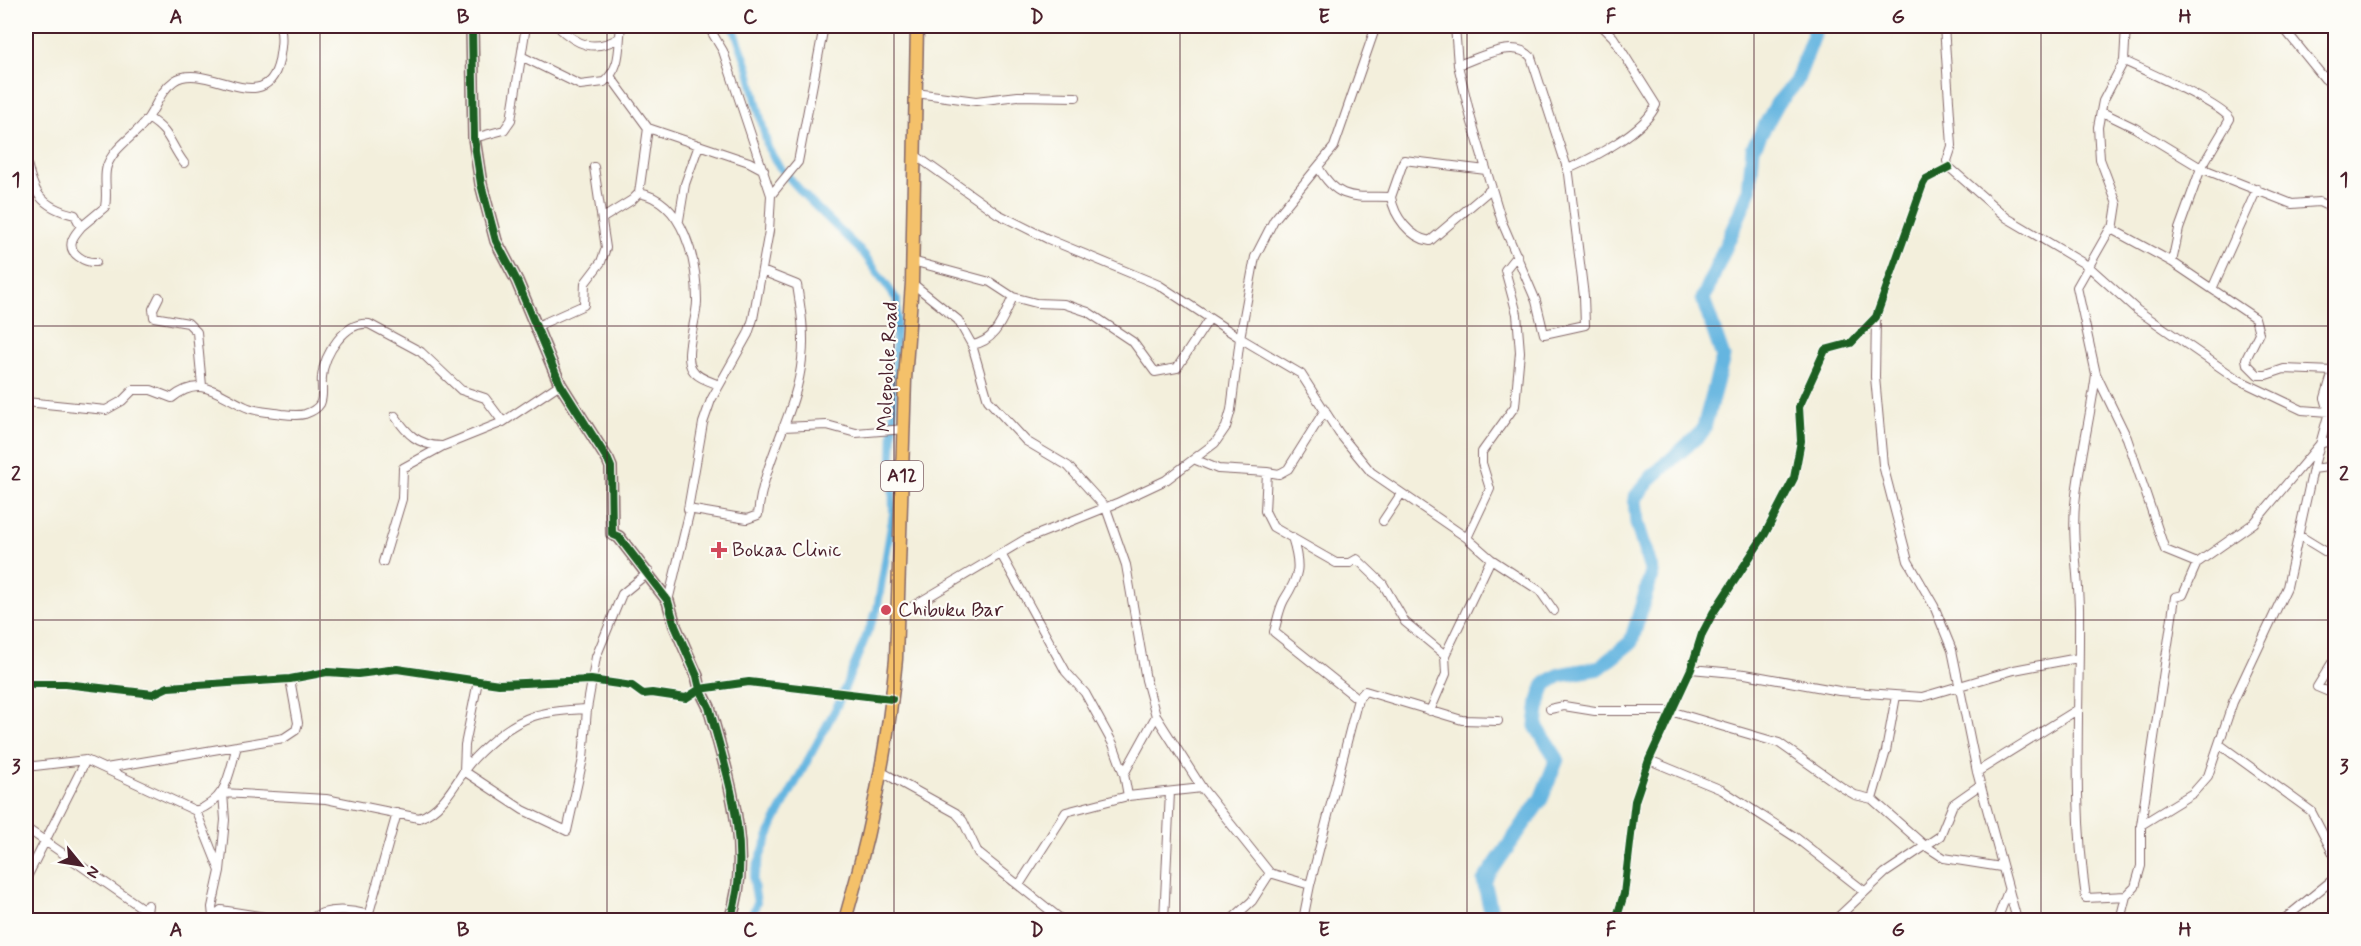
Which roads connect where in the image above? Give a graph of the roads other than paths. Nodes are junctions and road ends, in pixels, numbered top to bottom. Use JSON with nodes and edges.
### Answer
{"nodes":[{"id":1,"x":279,"y":26,"type":"edge"},
{"id":2,"x":472,"y":26,"type":"edge"},
{"id":3,"x":526,"y":26,"type":"edge"},
{"id":4,"x":557,"y":26,"type":"edge"},
{"id":5,"x":621,"y":26,"type":"edge"},
{"id":6,"x":708,"y":26,"type":"edge"},
{"id":7,"x":824,"y":26,"type":"edge"},
{"id":8,"x":917,"y":26,"type":"edge"},
{"id":9,"x":1376,"y":26,"type":"edge"},
{"id":10,"x":1455,"y":26,"type":"edge"},
{"id":11,"x":1602,"y":26,"type":"edge"},
{"id":12,"x":1944,"y":26,"type":"edge"},
{"id":13,"x":2126,"y":26,"type":"edge"},
{"id":14,"x":2282,"y":26,"type":"edge"},
{"id":15,"x":620,"y":38,"type":"junction"},
{"id":16,"x":523,"y":57,"type":"junction"},
{"id":17,"x":2124,"y":61,"type":"junction"},
{"id":18,"x":1458,"y":65,"type":"junction"},
{"id":19,"x":2336,"y":67,"type":"edge"},
{"id":20,"x":610,"y":76,"type":"junction"},
{"id":21,"x":2325,"y":79,"type":"junction"},
{"id":22,"x":2336,"y":88,"type":"edge"},
{"id":23,"x":916,"y":93,"type":"junction"},
{"id":24,"x":1076,"y":97,"type":"dead end"},
{"id":25,"x":2102,"y":112,"type":"junction"},
{"id":26,"x":148,"y":118,"type":"junction"},
{"id":27,"x":648,"y":128,"type":"junction"},
{"id":28,"x":474,"y":138,"type":"junction"},
{"id":29,"x":699,"y":145,"type":"junction"},
{"id":30,"x":915,"y":155,"type":"junction"},
{"id":31,"x":26,"y":159,"type":"edge"},
{"id":32,"x":184,"y":163,"type":"dead end"},
{"id":33,"x":1949,"y":166,"type":"junction"},
{"id":34,"x":594,"y":167,"type":"dead end"},
{"id":35,"x":1318,"y":167,"type":"junction"},
{"id":36,"x":2201,"y":168,"type":"junction"},
{"id":37,"x":1568,"y":169,"type":"junction"},
{"id":38,"x":764,"y":170,"type":"junction"},
{"id":39,"x":1486,"y":170,"type":"junction"},
{"id":40,"x":29,"y":189,"type":"edge"},
{"id":41,"x":1491,"y":189,"type":"junction"},
{"id":42,"x":2257,"y":189,"type":"junction"},
{"id":43,"x":639,"y":193,"type":"junction"},
{"id":44,"x":771,"y":195,"type":"junction"},
{"id":45,"x":1391,"y":197,"type":"junction"},
{"id":46,"x":2336,"y":210,"type":"edge"},
{"id":47,"x":603,"y":218,"type":"junction"},
{"id":48,"x":679,"y":220,"type":"junction"},
{"id":49,"x":81,"y":227,"type":"junction"},
{"id":50,"x":2113,"y":230,"type":"junction"},
{"id":51,"x":1517,"y":255,"type":"junction"},
{"id":52,"x":912,"y":261,"type":"junction"},
{"id":53,"x":96,"y":262,"type":"dead end"},
{"id":54,"x":2172,"y":262,"type":"junction"},
{"id":55,"x":2088,"y":266,"type":"junction"},
{"id":56,"x":762,"y":271,"type":"junction"},
{"id":57,"x":912,"y":284,"type":"junction"},
{"id":58,"x":2212,"y":289,"type":"junction"},
{"id":59,"x":159,"y":297,"type":"dead end"},
{"id":60,"x":1013,"y":297,"type":"junction"},
{"id":61,"x":1876,"y":317,"type":"junction"},
{"id":62,"x":1209,"y":319,"type":"junction"},
{"id":63,"x":535,"y":327,"type":"junction"},
{"id":64,"x":1239,"y":339,"type":"junction"},
{"id":65,"x":972,"y":345,"type":"junction"},
{"id":66,"x":2336,"y":361,"type":"edge"},
{"id":67,"x":2333,"y":371,"type":"junction"},
{"id":68,"x":2096,"y":374,"type":"junction"},
{"id":69,"x":560,"y":384,"type":"junction"},
{"id":70,"x":719,"y":385,"type":"junction"},
{"id":71,"x":202,"y":386,"type":"junction"},
{"id":72,"x":2325,"y":398,"type":"junction"},
{"id":73,"x":2336,"y":399,"type":"edge"},
{"id":74,"x":26,"y":402,"type":"edge"},
{"id":75,"x":1325,"y":410,"type":"junction"},
{"id":76,"x":2332,"y":414,"type":"edge"},
{"id":77,"x":395,"y":416,"type":"dead end"},
{"id":78,"x":503,"y":422,"type":"junction"},
{"id":79,"x":783,"y":427,"type":"junction"},
{"id":80,"x":905,"y":429,"type":"junction"},
{"id":81,"x":2336,"y":439,"type":"edge"},
{"id":82,"x":2320,"y":444,"type":"junction"},
{"id":83,"x":443,"y":446,"type":"junction"},
{"id":84,"x":1196,"y":460,"type":"junction"},
{"id":85,"x":2336,"y":466,"type":"edge"},
{"id":86,"x":2313,"y":469,"type":"junction"},
{"id":87,"x":1267,"y":472,"type":"junction"},
{"id":88,"x":1401,"y":494,"type":"junction"},
{"id":89,"x":1106,"y":508,"type":"junction"},
{"id":90,"x":688,"y":509,"type":"junction"},
{"id":91,"x":1383,"y":521,"type":"dead end"},
{"id":92,"x":1292,"y":537,"type":"junction"},
{"id":93,"x":2300,"y":537,"type":"junction"},
{"id":94,"x":1467,"y":538,"type":"junction"},
{"id":95,"x":1000,"y":554,"type":"junction"},
{"id":96,"x":2336,"y":558,"type":"edge"},
{"id":97,"x":1491,"y":559,"type":"junction"},
{"id":98,"x":383,"y":562,"type":"dead end"},
{"id":99,"x":2197,"y":563,"type":"junction"},
{"id":100,"x":649,"y":572,"type":"junction"},
{"id":101,"x":668,"y":601,"type":"junction"},
{"id":102,"x":1554,"y":611,"type":"dead end"},
{"id":103,"x":898,"y":615,"type":"junction"},
{"id":104,"x":1445,"y":655,"type":"junction"},
{"id":105,"x":2336,"y":656,"type":"edge"},
{"id":106,"x":2078,"y":658,"type":"junction"},
{"id":107,"x":1691,"y":669,"type":"junction"},
{"id":108,"x":290,"y":679,"type":"junction"},
{"id":109,"x":591,"y":680,"type":"junction"},
{"id":110,"x":478,"y":681,"type":"junction"},
{"id":111,"x":26,"y":684,"type":"edge"},
{"id":112,"x":1961,"y":686,"type":"junction"},
{"id":113,"x":700,"y":690,"type":"junction"},
{"id":114,"x":2336,"y":695,"type":"edge"},
{"id":115,"x":1896,"y":696,"type":"junction"},
{"id":116,"x":892,"y":699,"type":"junction"},
{"id":117,"x":1359,"y":699,"type":"junction"},
{"id":118,"x":587,"y":709,"type":"junction"},
{"id":119,"x":1550,"y":709,"type":"dead end"},
{"id":120,"x":2077,"y":710,"type":"junction"},
{"id":121,"x":1430,"y":711,"type":"junction"},
{"id":122,"x":1670,"y":711,"type":"junction"},
{"id":123,"x":1156,"y":716,"type":"junction"},
{"id":124,"x":1498,"y":721,"type":"dead end"},
{"id":125,"x":2219,"y":744,"type":"junction"},
{"id":126,"x":237,"y":747,"type":"junction"},
{"id":127,"x":86,"y":760,"type":"junction"},
{"id":128,"x":1649,"y":760,"type":"junction"},
{"id":129,"x":26,"y":767,"type":"edge"},
{"id":130,"x":106,"y":768,"type":"junction"},
{"id":131,"x":464,"y":771,"type":"junction"},
{"id":132,"x":880,"y":771,"type":"junction"},
{"id":133,"x":1977,"y":772,"type":"junction"},
{"id":134,"x":1124,"y":774,"type":"junction"},
{"id":135,"x":1980,"y":785,"type":"junction"},
{"id":136,"x":1202,"y":788,"type":"junction"},
{"id":137,"x":1170,"y":792,"type":"junction"},
{"id":138,"x":223,"y":793,"type":"junction"},
{"id":139,"x":1128,"y":796,"type":"junction"},
{"id":140,"x":1872,"y":799,"type":"junction"},
{"id":141,"x":196,"y":811,"type":"junction"},
{"id":142,"x":397,"y":813,"type":"junction"},
{"id":143,"x":2140,"y":825,"type":"junction"},
{"id":144,"x":26,"y":828,"type":"edge"},
{"id":145,"x":45,"y":843,"type":"junction"},
{"id":146,"x":1924,"y":845,"type":"junction"},
{"id":147,"x":2336,"y":859,"type":"edge"},
{"id":148,"x":2001,"y":867,"type":"junction"},
{"id":149,"x":220,"y":871,"type":"junction"},
{"id":150,"x":1270,"y":873,"type":"junction"},
{"id":151,"x":2336,"y":877,"type":"edge"},
{"id":152,"x":26,"y":879,"type":"edge"},
{"id":153,"x":1018,"y":885,"type":"junction"},
{"id":154,"x":1310,"y":885,"type":"junction"},
{"id":155,"x":1864,"y":891,"type":"junction"},
{"id":156,"x":2008,"y":891,"type":"junction"},
{"id":157,"x":2126,"y":897,"type":"junction"},
{"id":158,"x":368,"y":918,"type":"edge"},
{"id":159,"x":845,"y":920,"type":"edge"},
{"id":160,"x":146,"y":921,"type":"edge"},
{"id":161,"x":284,"y":921,"type":"edge"},
{"id":162,"x":309,"y":921,"type":"edge"},
{"id":163,"x":381,"y":921,"type":"edge"},
{"id":164,"x":730,"y":921,"type":"edge"},
{"id":165,"x":1062,"y":921,"type":"edge"},
{"id":166,"x":1164,"y":921,"type":"edge"},
{"id":167,"x":1231,"y":921,"type":"edge"},
{"id":168,"x":1303,"y":921,"type":"edge"},
{"id":169,"x":1616,"y":921,"type":"edge"},
{"id":170,"x":1835,"y":921,"type":"edge"},
{"id":171,"x":1997,"y":921,"type":"edge"},
{"id":172,"x":2017,"y":921,"type":"edge"},
{"id":173,"x":2120,"y":921,"type":"edge"},
{"id":174,"x":2283,"y":921,"type":"edge"}],
"edges":[{"from":1,"to":26,"type":"street"},
{"from":2,"to":28,"type":"street"},
{"from":3,"to":16,"type":"street"},
{"from":4,"to":15,"type":"street"},
{"from":5,"to":15,"type":"street"},
{"from":6,"to":38,"type":"street"},
{"from":7,"to":44,"type":"street"},
{"from":8,"to":23,"type":"main road","name":"Molepolole Road","number":"A12"},
{"from":9,"to":35,"type":"street"},
{"from":10,"to":18,"type":"street"},
{"from":11,"to":37,"type":"street"},
{"from":12,"to":33,"type":"street"},
{"from":13,"to":17,"type":"street"},
{"from":14,"to":21,"type":"street"},
{"from":15,"to":20,"type":"street"},
{"from":16,"to":20,"type":"street"},
{"from":16,"to":28,"type":"street"},
{"from":17,"to":25,"type":"street"},
{"from":17,"to":36,"type":"street"},
{"from":18,"to":37,"type":"street"},
{"from":18,"to":39,"type":"street"},
{"from":19,"to":21,"type":"street"},
{"from":20,"to":27,"type":"street"},
{"from":21,"to":22,"type":"street"},
{"from":23,"to":24,"type":"street"},
{"from":23,"to":30,"type":"main road","name":"Molepolole Road","number":"A12"},
{"from":25,"to":36,"type":"street"},
{"from":25,"to":50,"type":"street"},
{"from":26,"to":32,"type":"street"},
{"from":26,"to":49,"type":"street"},
{"from":27,"to":29,"type":"street"},
{"from":27,"to":43,"type":"street"},
{"from":28,"to":63,"type":"street"},
{"from":29,"to":38,"type":"street"},
{"from":29,"to":48,"type":"street"},
{"from":30,"to":52,"type":"main road","name":"Molepolole Road","number":"A12"},
{"from":30,"to":62,"type":"street"},
{"from":31,"to":40,"type":"street"},
{"from":33,"to":55,"type":"street"},
{"from":33,"to":61,"type":"street"},
{"from":34,"to":47,"type":"street"},
{"from":35,"to":45,"type":"street"},
{"from":35,"to":64,"type":"street"},
{"from":36,"to":42,"type":"street"},
{"from":36,"to":54,"type":"street"},
{"from":37,"to":51,"type":"street"},
{"from":38,"to":44,"type":"street"},
{"from":39,"to":41,"type":"street"},
{"from":39,"to":45,"type":"street"},
{"from":40,"to":49,"type":"street"},
{"from":41,"to":45,"type":"street"},
{"from":41,"to":51,"type":"street"},
{"from":42,"to":46,"type":"street"},
{"from":42,"to":58,"type":"street"},
{"from":43,"to":47,"type":"street"},
{"from":43,"to":48,"type":"street"},
{"from":44,"to":56,"type":"street"},
{"from":47,"to":63,"type":"street"},
{"from":48,"to":70,"type":"street"},
{"from":49,"to":53,"type":"street"},
{"from":50,"to":54,"type":"street"},
{"from":50,"to":55,"type":"street"},
{"from":51,"to":94,"type":"street"},
{"from":52,"to":57,"type":"main road","name":"Molepolole Road","number":"A12"},
{"from":52,"to":60,"type":"street"},
{"from":54,"to":58,"type":"street"},
{"from":55,"to":68,"type":"street"},
{"from":55,"to":76,"type":"street"},
{"from":56,"to":70,"type":"street"},
{"from":56,"to":79,"type":"street"},
{"from":57,"to":65,"type":"street"},
{"from":57,"to":80,"type":"main road","name":"Molepolole Road","number":"A12"},
{"from":58,"to":67,"type":"street"},
{"from":59,"to":71,"type":"street"},
{"from":60,"to":62,"type":"street"},
{"from":60,"to":65,"type":"street"},
{"from":61,"to":107,"type":"street"},
{"from":61,"to":112,"type":"street"},
{"from":62,"to":64,"type":"street"},
{"from":63,"to":69,"type":"street"},
{"from":64,"to":75,"type":"street"},
{"from":64,"to":84,"type":"street"},
{"from":65,"to":89,"type":"street"},
{"from":66,"to":67,"type":"street"},
{"from":67,"to":72,"type":"street"},
{"from":68,"to":99,"type":"street"},
{"from":68,"to":106,"type":"street"},
{"from":69,"to":78,"type":"street"},
{"from":69,"to":100,"type":"street"},
{"from":70,"to":90,"type":"street"},
{"from":71,"to":74,"type":"street"},
{"from":71,"to":78,"type":"street"},
{"from":72,"to":73,"type":"street"},
{"from":72,"to":76,"type":"street"},
{"from":75,"to":87,"type":"street"},
{"from":75,"to":88,"type":"street"},
{"from":76,"to":82,"type":"street"},
{"from":77,"to":83,"type":"street"},
{"from":78,"to":83,"type":"street"},
{"from":79,"to":80,"type":"street"},
{"from":79,"to":90,"type":"street"},
{"from":80,"to":103,"type":"main road","name":"Molepolole Road","number":"A12"},
{"from":81,"to":82,"type":"street"},
{"from":82,"to":86,"type":"street"},
{"from":82,"to":99,"type":"street"},
{"from":83,"to":98,"type":"street"},
{"from":84,"to":87,"type":"street"},
{"from":84,"to":89,"type":"street"},
{"from":85,"to":86,"type":"street"},
{"from":86,"to":93,"type":"street"},
{"from":87,"to":92,"type":"street"},
{"from":88,"to":91,"type":"street"},
{"from":88,"to":94,"type":"street"},
{"from":89,"to":95,"type":"street"},
{"from":89,"to":123,"type":"street"},
{"from":90,"to":101,"type":"street"},
{"from":92,"to":104,"type":"street"},
{"from":92,"to":117,"type":"street"},
{"from":93,"to":96,"type":"street"},
{"from":93,"to":125,"type":"street"},
{"from":94,"to":97,"type":"street"},
{"from":95,"to":103,"type":"street"},
{"from":95,"to":134,"type":"street"},
{"from":97,"to":102,"type":"street"},
{"from":97,"to":104,"type":"street"},
{"from":99,"to":143,"type":"street"},
{"from":100,"to":101,"type":"street"},
{"from":100,"to":109,"type":"street"},
{"from":101,"to":113,"type":"street"},
{"from":103,"to":116,"type":"main road","name":"Molepolole Road","number":"A12"},
{"from":104,"to":121,"type":"street"},
{"from":105,"to":114,"type":"street"},
{"from":106,"to":112,"type":"street"},
{"from":106,"to":120,"type":"street"},
{"from":107,"to":115,"type":"street"},
{"from":107,"to":122,"type":"street"},
{"from":108,"to":110,"type":"street"},
{"from":108,"to":111,"type":"street"},
{"from":108,"to":126,"type":"street"},
{"from":109,"to":110,"type":"street"},
{"from":109,"to":113,"type":"street"},
{"from":109,"to":118,"type":"street"},
{"from":110,"to":131,"type":"street"},
{"from":112,"to":115,"type":"street"},
{"from":112,"to":133,"type":"street"},
{"from":113,"to":116,"type":"street"},
{"from":113,"to":164,"type":"street"},
{"from":115,"to":140,"type":"street"},
{"from":116,"to":132,"type":"main road","name":"Molepolole Road","number":"A12"},
{"from":117,"to":121,"type":"street"},
{"from":117,"to":154,"type":"street"},
{"from":118,"to":131,"type":"street"},
{"from":118,"to":131,"type":"street"},
{"from":119,"to":122,"type":"street"},
{"from":120,"to":133,"type":"street"},
{"from":120,"to":157,"type":"street"},
{"from":121,"to":124,"type":"street"},
{"from":122,"to":128,"type":"street"},
{"from":122,"to":140,"type":"street"},
{"from":123,"to":134,"type":"street"},
{"from":123,"to":136,"type":"street"},
{"from":125,"to":143,"type":"street"},
{"from":125,"to":147,"type":"street"},
{"from":126,"to":130,"type":"street"},
{"from":126,"to":138,"type":"street"},
{"from":127,"to":129,"type":"street"},
{"from":127,"to":130,"type":"street"},
{"from":127,"to":145,"type":"street"},
{"from":128,"to":155,"type":"street"},
{"from":128,"to":169,"type":"street"},
{"from":130,"to":141,"type":"street"},
{"from":131,"to":142,"type":"street"},
{"from":132,"to":153,"type":"street"},
{"from":132,"to":159,"type":"main road","name":"Molepolole Road","number":"A12"},
{"from":133,"to":135,"type":"street"},
{"from":134,"to":139,"type":"street"},
{"from":135,"to":146,"type":"street"},
{"from":135,"to":148,"type":"street"},
{"from":136,"to":137,"type":"street"},
{"from":136,"to":150,"type":"street"},
{"from":137,"to":139,"type":"street"},
{"from":137,"to":166,"type":"street"},
{"from":138,"to":141,"type":"street"},
{"from":138,"to":142,"type":"street"},
{"from":138,"to":149,"type":"street"},
{"from":139,"to":153,"type":"street"},
{"from":140,"to":146,"type":"street"},
{"from":141,"to":149,"type":"street"},
{"from":142,"to":158,"type":"street"},
{"from":143,"to":157,"type":"street"},
{"from":144,"to":145,"type":"street"},
{"from":145,"to":152,"type":"street"},
{"from":145,"to":160,"type":"street"},
{"from":146,"to":148,"type":"street"},
{"from":146,"to":155,"type":"street"},
{"from":148,"to":156,"type":"street"},
{"from":149,"to":161,"type":"street"},
{"from":150,"to":154,"type":"street"},
{"from":150,"to":167,"type":"street"},
{"from":151,"to":174,"type":"street"},
{"from":153,"to":165,"type":"street"},
{"from":154,"to":168,"type":"street"},
{"from":155,"to":170,"type":"street"},
{"from":156,"to":171,"type":"street"},
{"from":156,"to":172,"type":"street"},
{"from":157,"to":173,"type":"street"},
{"from":158,"to":162,"type":"street"},
{"from":158,"to":163,"type":"street"}]}
